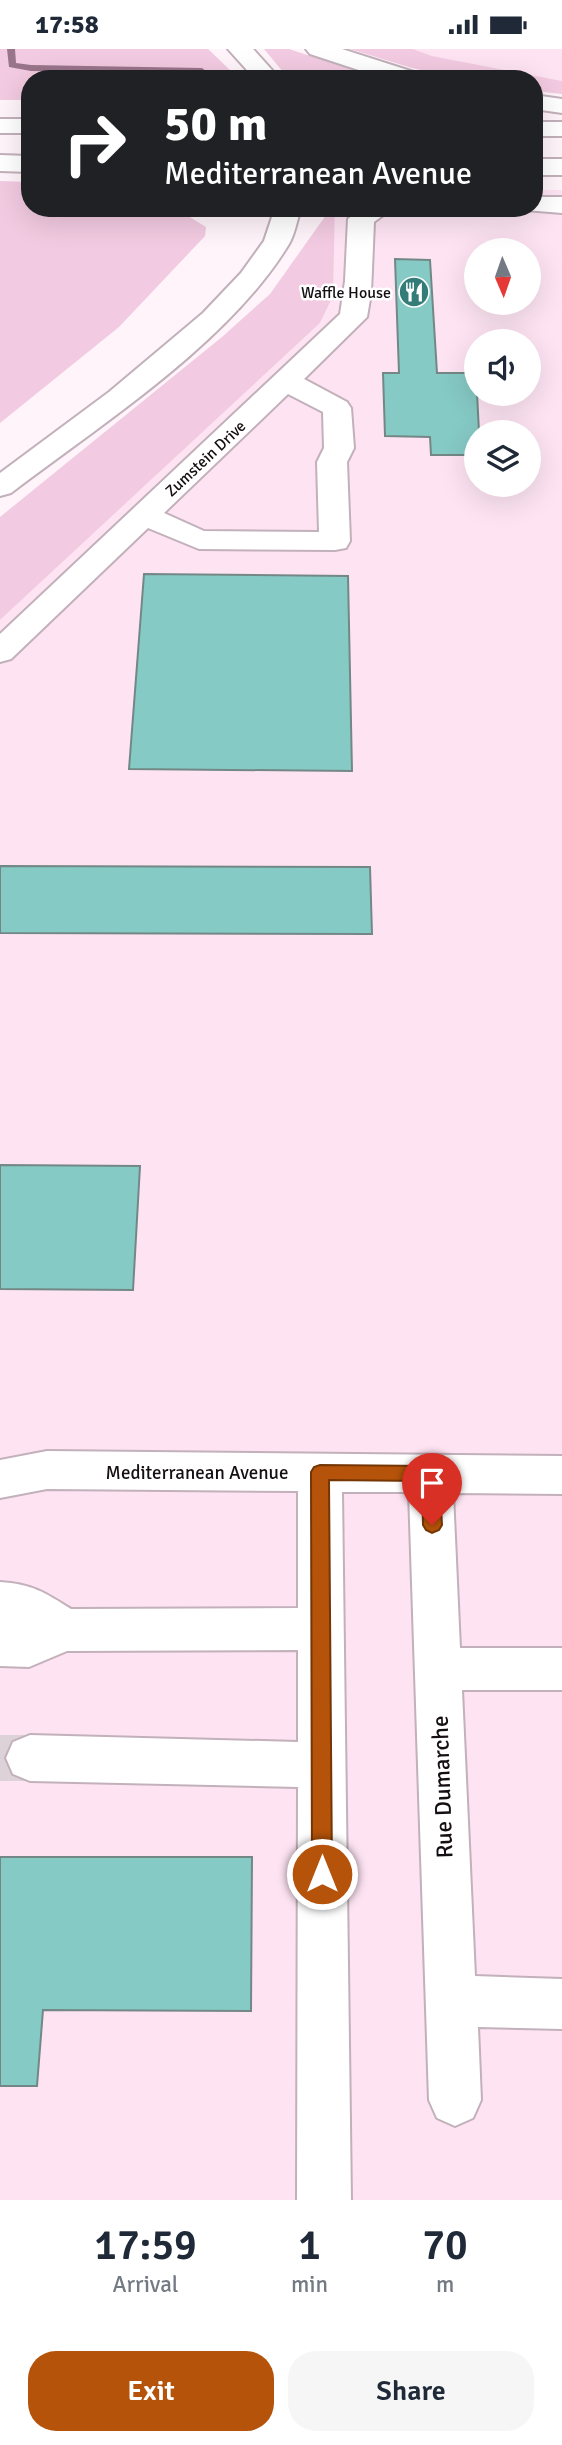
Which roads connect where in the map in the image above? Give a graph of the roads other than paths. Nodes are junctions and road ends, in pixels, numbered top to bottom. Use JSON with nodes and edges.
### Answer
{"nodes":[{"id":1,"x":240,"y":49,"type":"edge"},
{"id":2,"x":318,"y":49,"type":"edge"},
{"id":3,"x":260,"y":70,"type":"edge"},
{"id":4,"x":383,"y":70,"type":"edge"},
{"id":5,"x":543,"y":103,"type":"edge"},
{"id":6,"x":562,"y":106,"type":"edge"},
{"id":7,"x":0,"y":126,"type":"edge"},
{"id":8,"x":21,"y":126,"type":"edge"},
{"id":9,"x":543,"y":129,"type":"edge"},
{"id":10,"x":562,"y":129,"type":"edge"},
{"id":11,"x":0,"y":163,"type":"edge"},
{"id":12,"x":21,"y":164,"type":"edge"},
{"id":13,"x":543,"y":167,"type":"edge"},
{"id":14,"x":562,"y":167,"type":"edge"},
{"id":15,"x":543,"y":205,"type":"edge"},
{"id":16,"x":562,"y":205,"type":"edge"},
{"id":17,"x":287,"y":217,"type":"edge"},
{"id":18,"x":364,"y":217,"type":"edge"},
{"id":19,"x":287,"y":381,"type":"junction"},
{"id":20,"x":0,"y":487,"type":"edge"},
{"id":21,"x":144,"y":515,"type":"junction"},
{"id":22,"x":0,"y":652,"type":"edge"},
{"id":23,"x":320,"y":1472,"type":"junction"},
{"id":24,"x":430,"y":1473,"type":"junction"},
{"id":25,"x":562,"y":1475,"type":"edge"},
{"id":26,"x":0,"y":1479,"type":"edge"},
{"id":27,"x":0,"y":1603,"type":"edge"},
{"id":28,"x":321,"y":1629,"type":"junction"},
{"id":29,"x":64,"y":1630,"type":"junction"},
{"id":30,"x":0,"y":1645,"type":"edge"},
{"id":31,"x":438,"y":1669,"type":"junction"},
{"id":32,"x":562,"y":1669,"type":"edge"},
{"id":33,"x":30,"y":1758,"type":"tunnel mouth"},
{"id":34,"x":321,"y":1765,"type":"junction"},
{"id":35,"x":451,"y":2001,"type":"junction"},
{"id":36,"x":562,"y":2004,"type":"edge"},
{"id":37,"x":455,"y":2100,"type":"dead end"},
{"id":38,"x":324,"y":2200,"type":"edge"}],
"edges":[{"from":1,"to":3,"type":"main road"},
{"from":2,"to":4,"type":"main road"},
{"from":5,"to":6,"type":"main road"},
{"from":7,"to":8,"type":"main road"},
{"from":9,"to":10,"type":"main road"},
{"from":11,"to":12,"type":"main road"},
{"from":13,"to":14,"type":"main road"},
{"from":15,"to":16,"type":"main road"},
{"from":17,"to":20,"type":"main road"},
{"from":18,"to":19,"type":"main road","name":"Zumstein Drive"},
{"from":19,"to":21,"type":"main road","name":"Zumstein Drive"},
{"from":19,"to":21,"type":"main road"},
{"from":21,"to":22,"type":"main road","name":"Zumstein Drive"},
{"from":23,"to":24,"type":"main road","name":"Mediterranean Avenue"},
{"from":23,"to":26,"type":"main road","name":"Mediterranean Avenue"},
{"from":23,"to":28,"type":"main road"},
{"from":24,"to":25,"type":"main road","name":"Mediterranean Avenue"},
{"from":24,"to":31,"type":"main road","name":"Rue Dumarche"},
{"from":27,"to":29,"type":"main road"},
{"from":28,"to":29,"type":"main road"},
{"from":28,"to":34,"type":"main road"},
{"from":29,"to":30,"type":"main road"},
{"from":31,"to":32,"type":"main road"},
{"from":31,"to":35,"type":"main road","name":"Rue Dumarche"},
{"from":33,"to":34,"type":"main road"},
{"from":34,"to":38,"type":"main road"},
{"from":35,"to":36,"type":"main road"},
{"from":35,"to":37,"type":"main road","name":"Rue Dumarche"}]}
